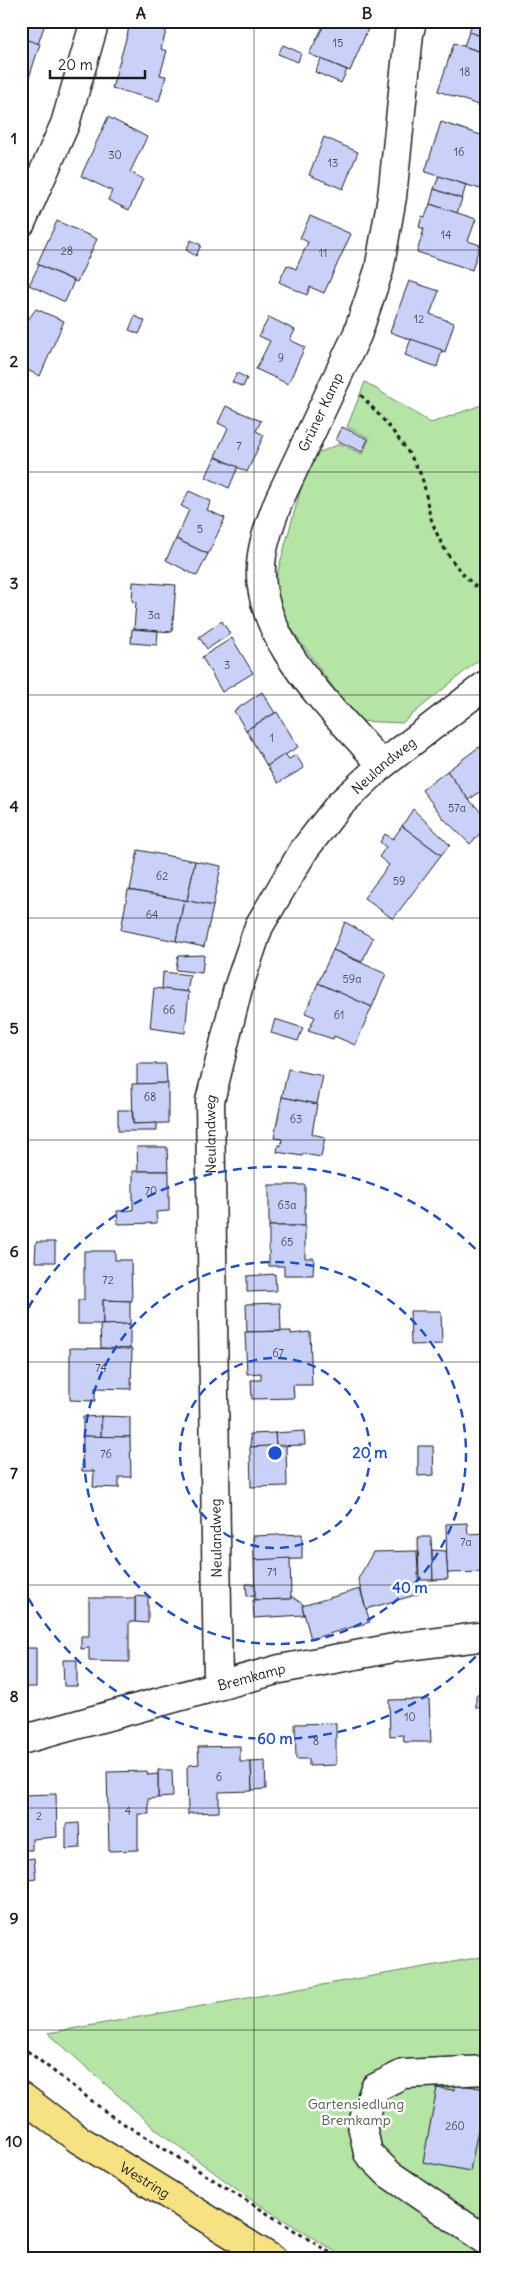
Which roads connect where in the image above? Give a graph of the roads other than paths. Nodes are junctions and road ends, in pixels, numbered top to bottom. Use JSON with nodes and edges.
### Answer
{"nodes":[{"id":1,"x":95,"y":21,"type":"edge"},
{"id":2,"x":412,"y":21,"type":"edge"},
{"id":3,"x":21,"y":223,"type":"edge"},
{"id":4,"x":487,"y":684,"type":"edge"},
{"id":5,"x":382,"y":765,"type":"junction"},
{"id":6,"x":487,"y":1636,"type":"edge"},
{"id":7,"x":218,"y":1684,"type":"junction"},
{"id":8,"x":21,"y":1740,"type":"edge"},
{"id":9,"x":487,"y":2070,"type":"edge"},
{"id":10,"x":21,"y":2096,"type":"edge"},
{"id":11,"x":487,"y":2241,"type":"edge"},
{"id":12,"x":272,"y":2259,"type":"edge"}],
"edges":[{"from":1,"to":3,"type":"street"},
{"from":2,"to":5,"type":"street","name":"Grüner Kamp"},
{"from":4,"to":5,"type":"street","name":"Neulandweg"},
{"from":5,"to":7,"type":"street","name":"Neulandweg"},
{"from":6,"to":7,"type":"street","name":"Bremkamp"},
{"from":7,"to":8,"type":"street","name":"Bremkamp"},
{"from":9,"to":11,"type":"street"},
{"from":10,"to":12,"type":"main road","name":"Westring"}]}
